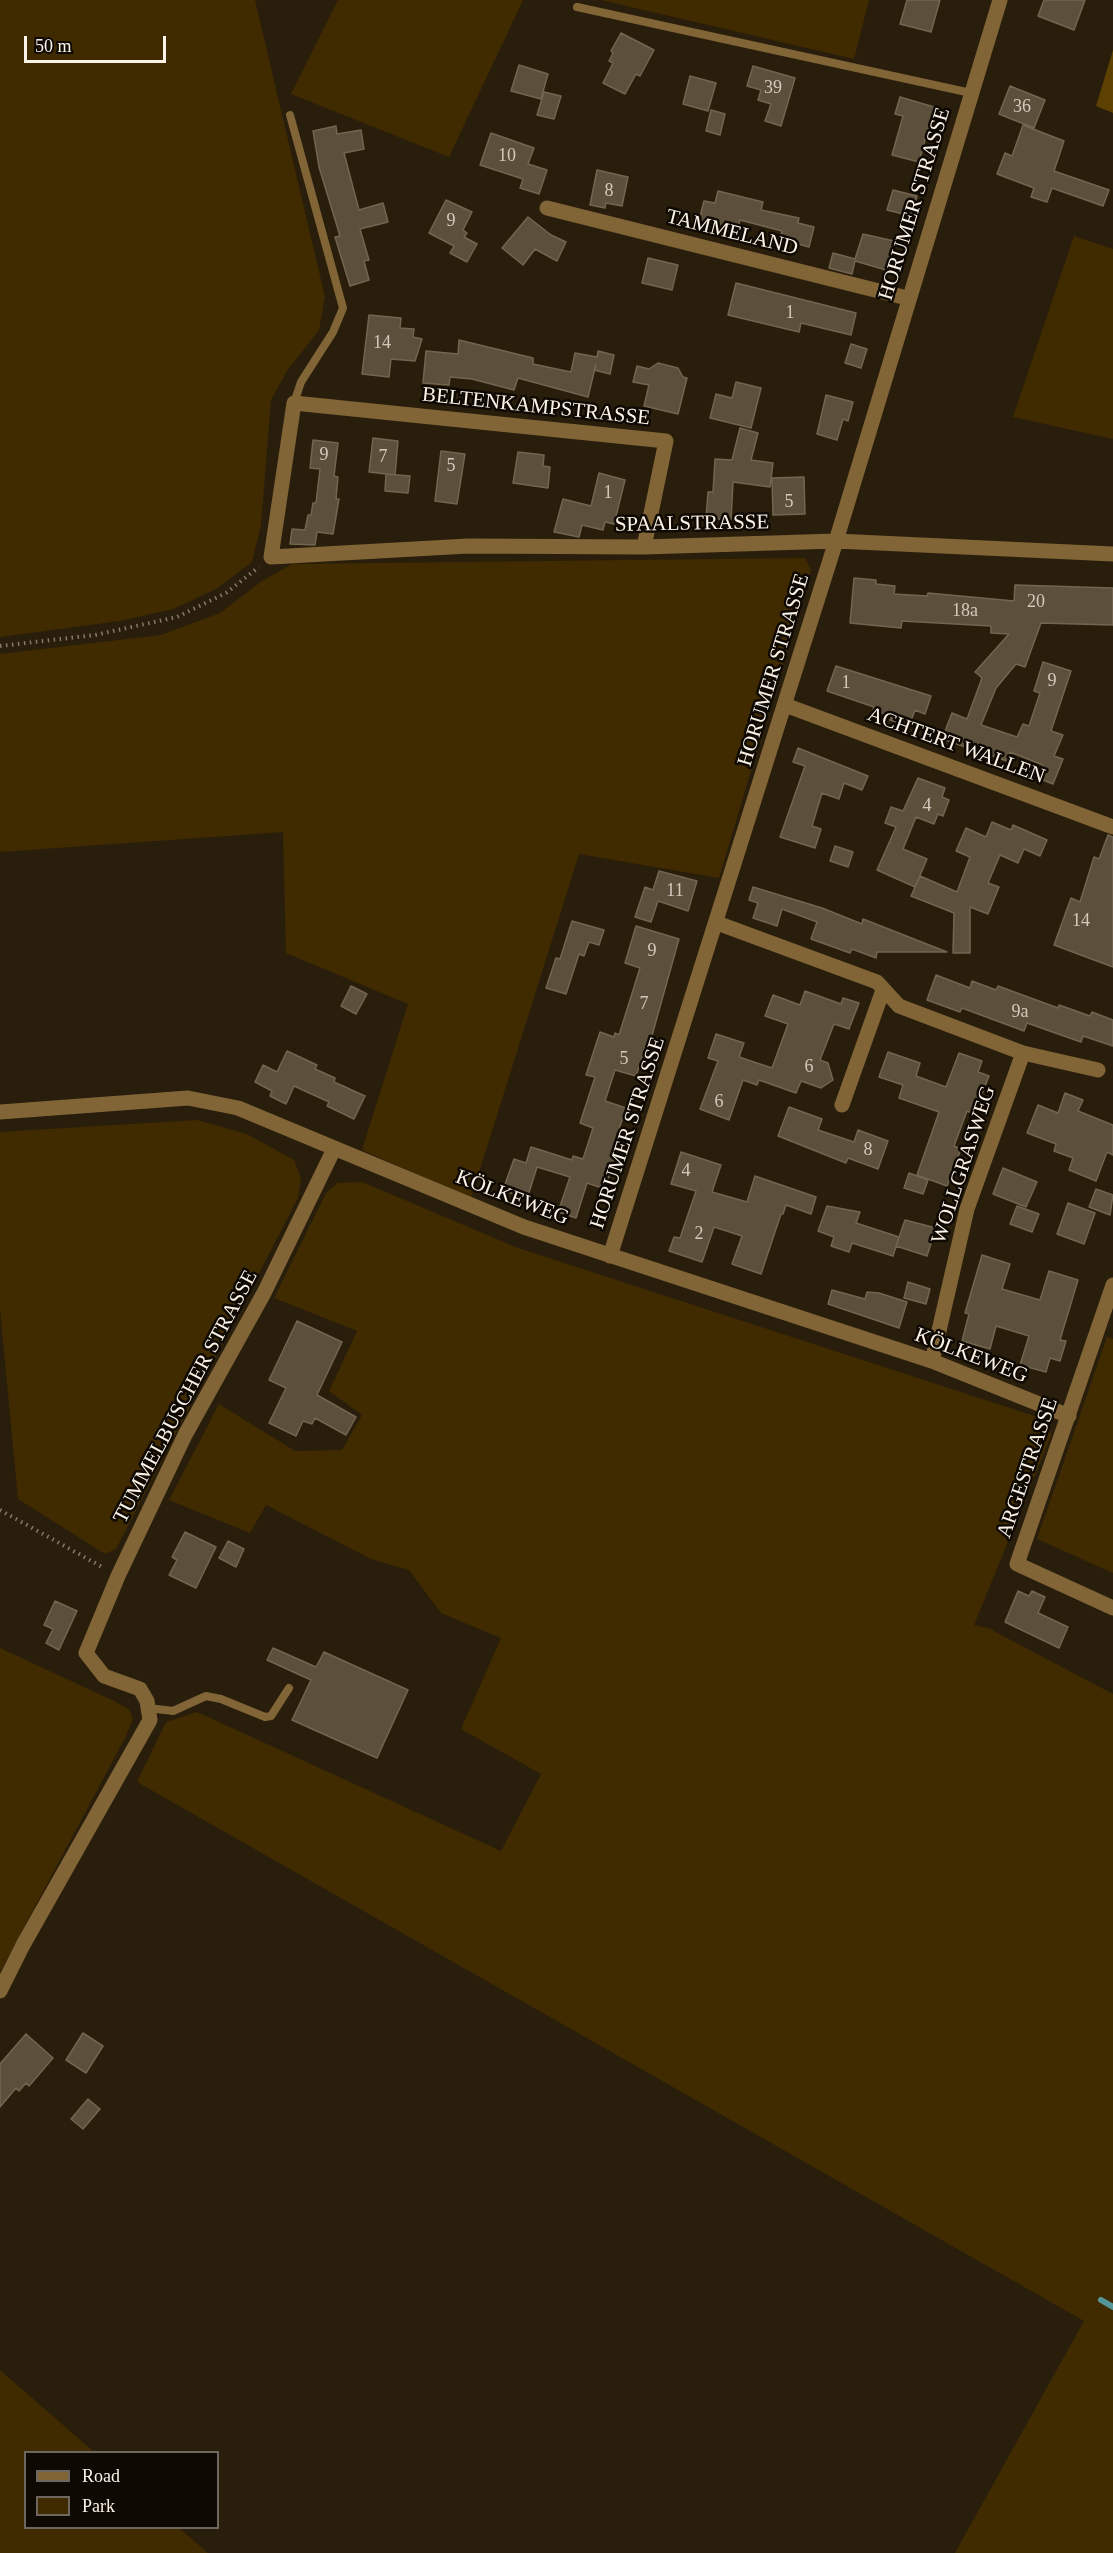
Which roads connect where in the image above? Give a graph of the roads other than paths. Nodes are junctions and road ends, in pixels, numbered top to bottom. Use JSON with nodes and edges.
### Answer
{"nodes":[{"id":1,"x":1000,"y":0,"type":"edge"},
{"id":2,"x":577,"y":7,"type":"dead end"},
{"id":3,"x":971,"y":93,"type":"junction"},
{"id":4,"x":290,"y":114,"type":"dead end"},
{"id":5,"x":547,"y":208,"type":"dead end"},
{"id":6,"x":908,"y":298,"type":"junction"},
{"id":7,"x":294,"y":403,"type":"junction"},
{"id":8,"x":836,"y":541,"type":"junction"},
{"id":9,"x":644,"y":547,"type":"junction"},
{"id":10,"x":1113,"y":554,"type":"edge"},
{"id":11,"x":785,"y":705,"type":"junction"},
{"id":12,"x":1113,"y":827,"type":"edge"},
{"id":13,"x":717,"y":923,"type":"junction"},
{"id":14,"x":883,"y":990,"type":"junction"},
{"id":15,"x":1023,"y":1053,"type":"junction"},
{"id":16,"x":1098,"y":1070,"type":"dead end"},
{"id":17,"x":842,"y":1105,"type":"dead end"},
{"id":18,"x":0,"y":1112,"type":"edge"},
{"id":19,"x":334,"y":1149,"type":"junction"},
{"id":20,"x":610,"y":1256,"type":"junction"},
{"id":21,"x":1113,"y":1285,"type":"edge"},
{"id":22,"x":932,"y":1361,"type":"junction"},
{"id":23,"x":1069,"y":1416,"type":"junction"},
{"id":24,"x":1113,"y":1608,"type":"edge"},
{"id":25,"x":289,"y":1688,"type":"dead end"},
{"id":26,"x":148,"y":1708,"type":"junction"},
{"id":27,"x":0,"y":1991,"type":"edge"}],
"edges":[{"from":1,"to":3,"type":"street","name":"HORUMER STRASSE"},
{"from":2,"to":3,"type":"lane","name":"HORUMER STRASSE"},
{"from":3,"to":6,"type":"street","name":"HORUMER STRASSE"},
{"from":4,"to":7,"type":"lane"},
{"from":5,"to":6,"type":"street","name":"TAMMELAND"},
{"from":6,"to":8,"type":"street","name":"HORUMER STRASSE"},
{"from":7,"to":9,"type":"street","name":"BELTENKAMPSTRASSE"},
{"from":7,"to":9,"type":"street","name":"SPAALSTRASSE"},
{"from":8,"to":9,"type":"street","name":"SPAALSTRASSE"},
{"from":8,"to":10,"type":"street","name":"SPAALSTRASSE"},
{"from":8,"to":11,"type":"street","name":"HORUMER STRASSE"},
{"from":11,"to":12,"type":"street","name":"ACHTERT WALLEN"},
{"from":11,"to":13,"type":"street","name":"HORUMER STRASSE"},
{"from":13,"to":14,"type":"street"},
{"from":13,"to":20,"type":"street","name":"HORUMER STRASSE"},
{"from":14,"to":15,"type":"street"},
{"from":14,"to":17,"type":"street"},
{"from":15,"to":16,"type":"street"},
{"from":15,"to":22,"type":"street","name":"WOLLGRASWEG"},
{"from":18,"to":19,"type":"street","name":"KÖLKEWEG"},
{"from":19,"to":20,"type":"street","name":"KÖLKEWEG"},
{"from":19,"to":26,"type":"street","name":"TUMMELBUSCHER STRASSE"},
{"from":20,"to":22,"type":"street","name":"KÖLKEWEG"},
{"from":21,"to":23,"type":"street","name":"ARGESTRASSE"},
{"from":22,"to":23,"type":"street","name":"KÖLKEWEG"},
{"from":23,"to":24,"type":"street","name":"ARGESTRASSE"},
{"from":25,"to":26,"type":"lane"},
{"from":26,"to":27,"type":"street"}]}
